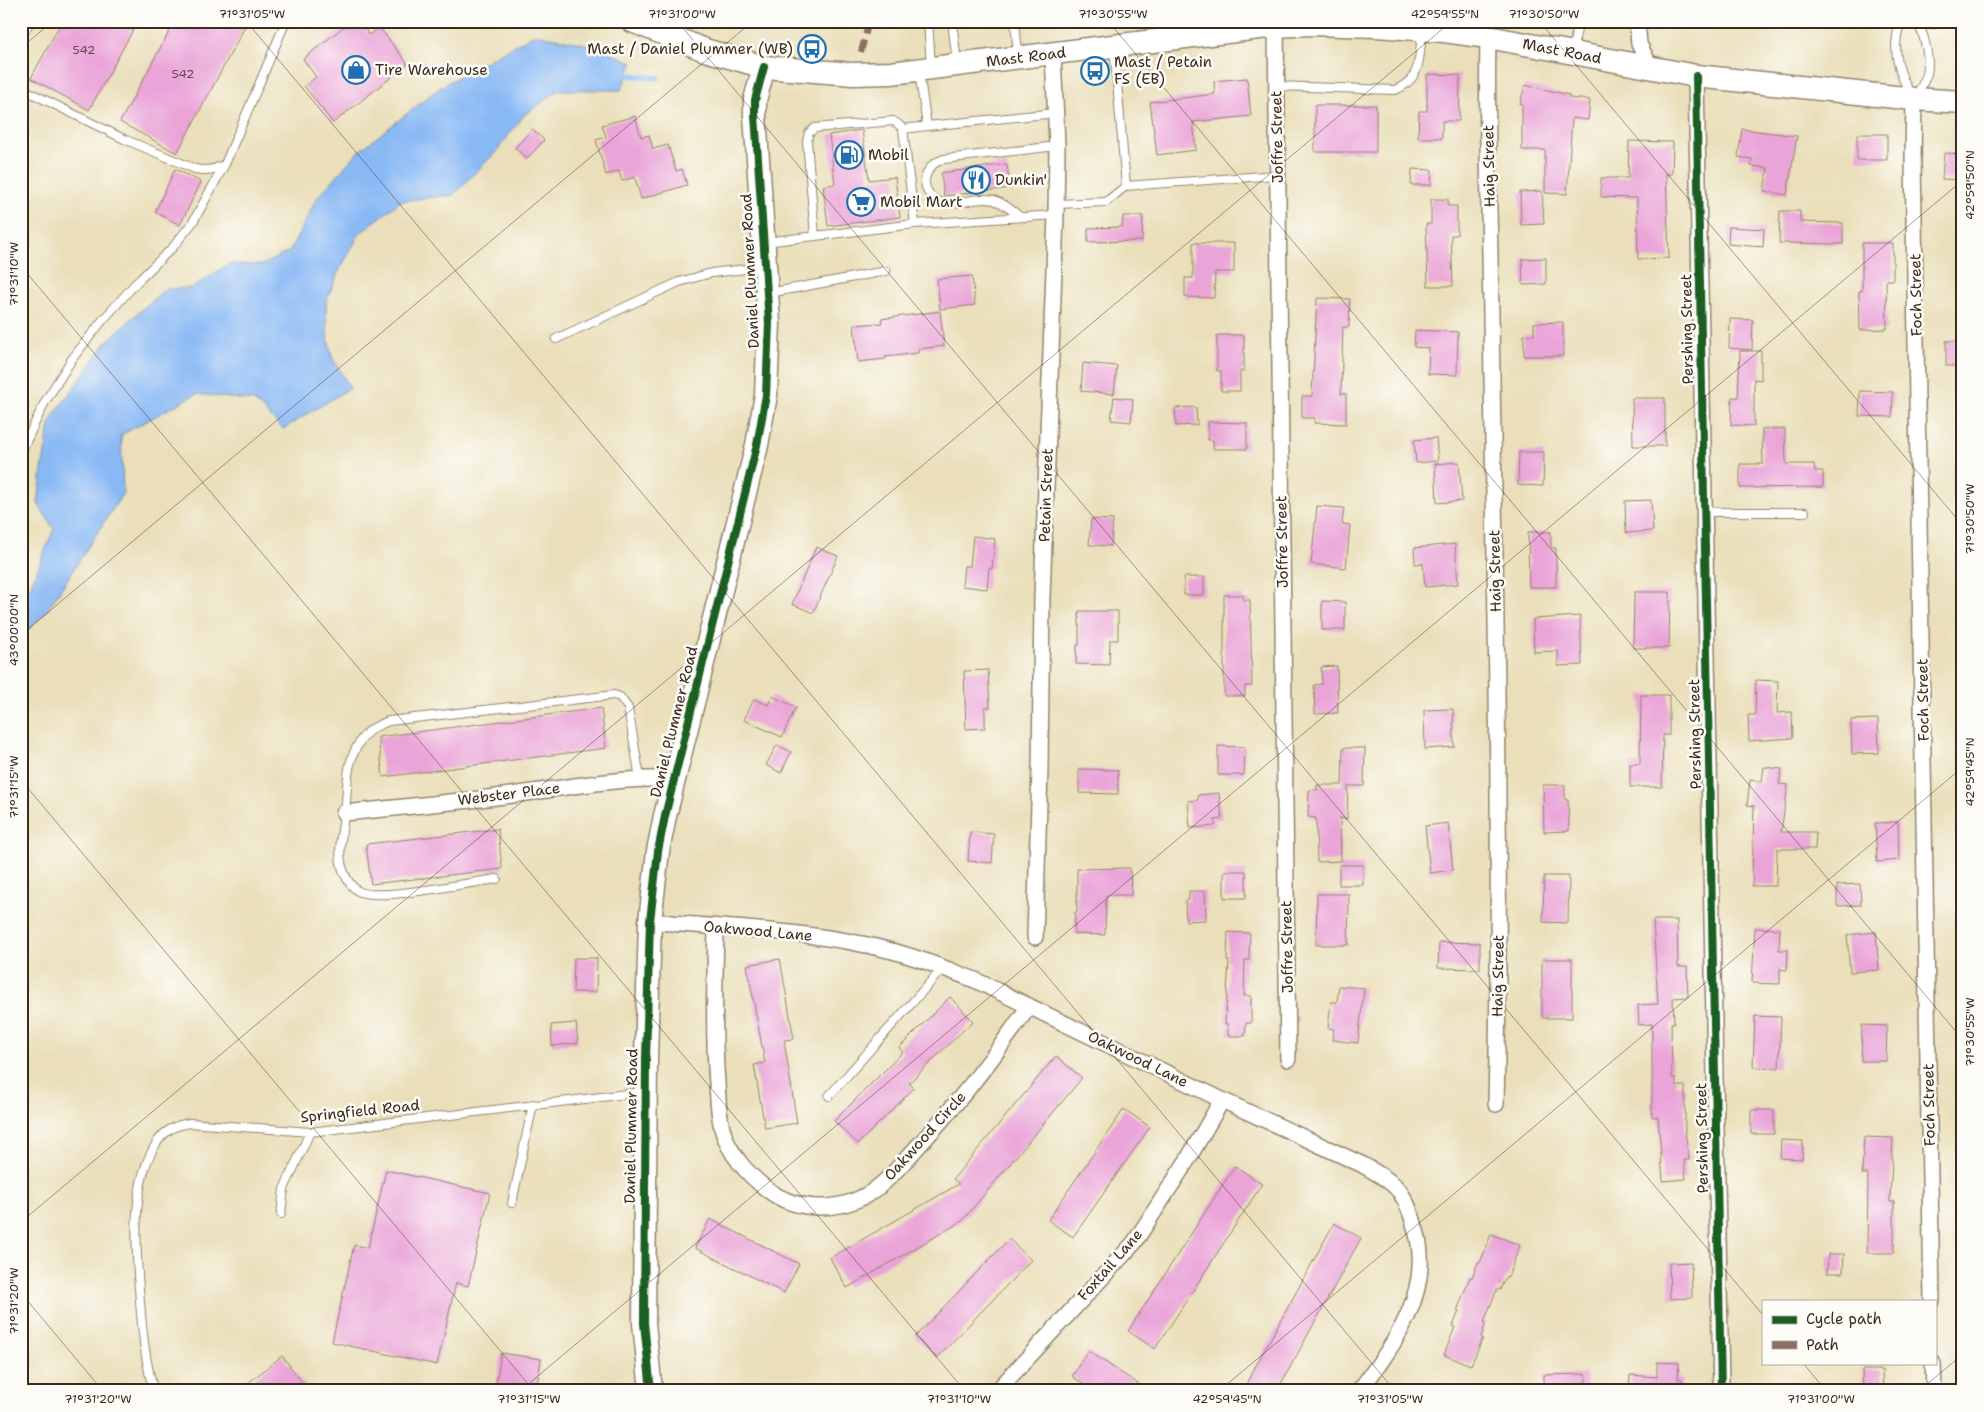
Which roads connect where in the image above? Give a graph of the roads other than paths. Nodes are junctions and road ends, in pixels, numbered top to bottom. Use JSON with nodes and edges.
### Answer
{"nodes":[{"id":1,"x":30,"y":21,"type":"edge"},
{"id":2,"x":286,"y":21,"type":"edge"},
{"id":3,"x":632,"y":21,"type":"edge"},
{"id":4,"x":928,"y":21,"type":"edge"},
{"id":5,"x":952,"y":21,"type":"edge"},
{"id":6,"x":1015,"y":21,"type":"edge"},
{"id":7,"x":1578,"y":21,"type":"edge"},
{"id":8,"x":1637,"y":21,"type":"edge"},
{"id":9,"x":1957,"y":21,"type":"edge"},
{"id":10,"x":1899,"y":22,"type":"edge"},
{"id":11,"x":1276,"y":23,"type":"edge"},
{"id":12,"x":1917,"y":23,"type":"junction"},
{"id":13,"x":1423,"y":30,"type":"junction"},
{"id":14,"x":1488,"y":38,"type":"junction"},
{"id":15,"x":21,"y":39,"type":"edge"},
{"id":16,"x":1114,"y":45,"type":"junction"},
{"id":17,"x":1053,"y":54,"type":"junction"},
{"id":18,"x":1572,"y":54,"type":"junction"},
{"id":19,"x":1019,"y":58,"type":"junction"},
{"id":20,"x":958,"y":65,"type":"junction"},
{"id":21,"x":764,"y":67,"type":"junction"},
{"id":22,"x":1651,"y":68,"type":"junction"},
{"id":23,"x":925,"y":69,"type":"junction"},
{"id":24,"x":1696,"y":76,"type":"junction"},
{"id":25,"x":1276,"y":86,"type":"junction"},
{"id":26,"x":21,"y":88,"type":"edge"},
{"id":27,"x":1914,"y":99,"type":"junction"},
{"id":28,"x":1963,"y":102,"type":"edge"},
{"id":29,"x":1056,"y":113,"type":"junction"},
{"id":30,"x":927,"y":126,"type":"junction"},
{"id":31,"x":903,"y":130,"type":"junction"},
{"id":32,"x":1057,"y":146,"type":"junction"},
{"id":33,"x":224,"y":164,"type":"junction"},
{"id":34,"x":1277,"y":175,"type":"junction"},
{"id":35,"x":1126,"y":186,"type":"junction"},
{"id":36,"x":1056,"y":210,"type":"junction"},
{"id":37,"x":1020,"y":217,"type":"junction"},
{"id":38,"x":915,"y":224,"type":"junction"},
{"id":39,"x":815,"y":236,"type":"junction"},
{"id":40,"x":764,"y":242,"type":"junction"},
{"id":41,"x":766,"y":269,"type":"junction"},
{"id":42,"x":886,"y":270,"type":"dead end"},
{"id":43,"x":768,"y":293,"type":"junction"},
{"id":44,"x":556,"y":339,"type":"dead end"},
{"id":45,"x":21,"y":452,"type":"edge"},
{"id":46,"x":1704,"y":512,"type":"junction"},
{"id":47,"x":1806,"y":512,"type":"dead end"},
{"id":48,"x":640,"y":778,"type":"junction"},
{"id":49,"x":673,"y":778,"type":"junction"},
{"id":50,"x":344,"y":813,"type":"junction"},
{"id":51,"x":498,"y":879,"type":"dead end"},
{"id":52,"x":650,"y":921,"type":"junction"},
{"id":53,"x":716,"y":928,"type":"junction"},
{"id":54,"x":1035,"y":937,"type":"dead end"},
{"id":55,"x":943,"y":968,"type":"junction"},
{"id":56,"x":1029,"y":1006,"type":"junction"},
{"id":57,"x":1288,"y":1059,"type":"dead end"},
{"id":58,"x":645,"y":1092,"type":"junction"},
{"id":59,"x":828,"y":1096,"type":"dead end"},
{"id":60,"x":1222,"y":1100,"type":"junction"},
{"id":61,"x":533,"y":1104,"type":"junction"},
{"id":62,"x":1496,"y":1104,"type":"dead end"},
{"id":63,"x":310,"y":1132,"type":"junction"},
{"id":64,"x":512,"y":1203,"type":"dead end"},
{"id":65,"x":281,"y":1214,"type":"dead end"},
{"id":66,"x":1932,"y":1300,"type":"edge"},
{"id":67,"x":1934,"y":1364,"type":"edge"},
{"id":68,"x":1000,"y":1390,"type":"edge"},
{"id":69,"x":154,"y":1391,"type":"edge"},
{"id":70,"x":652,"y":1391,"type":"edge"},
{"id":71,"x":1359,"y":1391,"type":"edge"},
{"id":72,"x":1721,"y":1391,"type":"edge"},
{"id":73,"x":1934,"y":1391,"type":"edge"}],
"edges":[{"from":1,"to":15,"type":"lane"},
{"from":2,"to":33,"type":"lane"},
{"from":3,"to":21,"type":"main road","name":"Mast Road"},
{"from":4,"to":23,"type":"lane"},
{"from":5,"to":20,"type":"lane"},
{"from":6,"to":19,"type":"lane"},
{"from":7,"to":18,"type":"lane"},
{"from":8,"to":22,"type":"street"},
{"from":9,"to":12,"type":"lane"},
{"from":10,"to":12,"type":"lane"},
{"from":10,"to":27,"type":"lane"},
{"from":11,"to":13,"type":"main road","name":"Mast Road"},
{"from":11,"to":16,"type":"main road","name":"Mast Road"},
{"from":11,"to":25,"type":"street","name":"Joffre Street"},
{"from":12,"to":27,"type":"lane"},
{"from":13,"to":14,"type":"main road","name":"Mast Road"},
{"from":13,"to":25,"type":"lane"},
{"from":14,"to":18,"type":"main road","name":"Mast Road"},
{"from":14,"to":62,"type":"street","name":"Haig Street"},
{"from":16,"to":17,"type":"main road","name":"Mast Road"},
{"from":16,"to":35,"type":"lane"},
{"from":17,"to":19,"type":"main road","name":"Mast Road"},
{"from":17,"to":29,"type":"street","name":"Petain Street"},
{"from":18,"to":22,"type":"main road","name":"Mast Road"},
{"from":19,"to":20,"type":"main road","name":"Mast Road"},
{"from":20,"to":23,"type":"main road","name":"Mast Road"},
{"from":21,"to":23,"type":"main road","name":"Mast Road"},
{"from":21,"to":40,"type":"main road","name":"Daniel Plummer Road"},
{"from":22,"to":24,"type":"main road","name":"Mast Road"},
{"from":23,"to":30,"type":"lane"},
{"from":24,"to":27,"type":"main road","name":"Mast Road"},
{"from":24,"to":46,"type":"street","name":"Pershing Street"},
{"from":25,"to":34,"type":"street","name":"Joffre Street"},
{"from":26,"to":33,"type":"lane"},
{"from":27,"to":28,"type":"main road","name":"Mast Road"},
{"from":27,"to":66,"type":"street","name":"Foch Street"},
{"from":29,"to":30,"type":"lane"},
{"from":29,"to":32,"type":"street","name":"Petain Street"},
{"from":30,"to":31,"type":"lane"},
{"from":31,"to":38,"type":"lane"},
{"from":31,"to":39,"type":"lane"},
{"from":32,"to":36,"type":"street","name":"Petain Street"},
{"from":32,"to":37,"type":"lane"},
{"from":33,"to":45,"type":"lane"},
{"from":34,"to":35,"type":"lane"},
{"from":34,"to":57,"type":"street","name":"Joffre Street"},
{"from":35,"to":36,"type":"lane"},
{"from":36,"to":37,"type":"lane"},
{"from":36,"to":54,"type":"street","name":"Petain Street"},
{"from":37,"to":38,"type":"lane"},
{"from":38,"to":39,"type":"lane"},
{"from":39,"to":40,"type":"lane"},
{"from":40,"to":41,"type":"main road","name":"Daniel Plummer Road"},
{"from":41,"to":43,"type":"main road","name":"Daniel Plummer Road"},
{"from":41,"to":44,"type":"lane"},
{"from":42,"to":43,"type":"lane"},
{"from":43,"to":49,"type":"main road","name":"Daniel Plummer Road"},
{"from":46,"to":47,"type":"lane"},
{"from":46,"to":72,"type":"street","name":"Pershing Street"},
{"from":48,"to":49,"type":"street","name":"Webster Place"},
{"from":48,"to":50,"type":"street","name":"Webster Place"},
{"from":48,"to":50,"type":"lane"},
{"from":49,"to":52,"type":"main road","name":"Daniel Plummer Road"},
{"from":50,"to":51,"type":"lane"},
{"from":52,"to":53,"type":"street","name":"Oakwood Lane"},
{"from":52,"to":58,"type":"main road","name":"Daniel Plummer Road"},
{"from":53,"to":55,"type":"street","name":"Oakwood Lane"},
{"from":53,"to":56,"type":"street","name":"Oakwood Circle"},
{"from":55,"to":56,"type":"street","name":"Oakwood Lane"},
{"from":55,"to":59,"type":"lane"},
{"from":56,"to":60,"type":"street","name":"Oakwood Lane"},
{"from":58,"to":61,"type":"lane","name":"Springfield Road"},
{"from":58,"to":70,"type":"main road","name":"Daniel Plummer Road"},
{"from":60,"to":68,"type":"street","name":"Foxtail Lane"},
{"from":60,"to":71,"type":"street","name":"Oakwood Lane"},
{"from":61,"to":63,"type":"lane","name":"Springfield Road"},
{"from":61,"to":64,"type":"lane"},
{"from":63,"to":65,"type":"lane"},
{"from":63,"to":69,"type":"lane","name":"Springfield Road"},
{"from":67,"to":73,"type":"street"}]}
